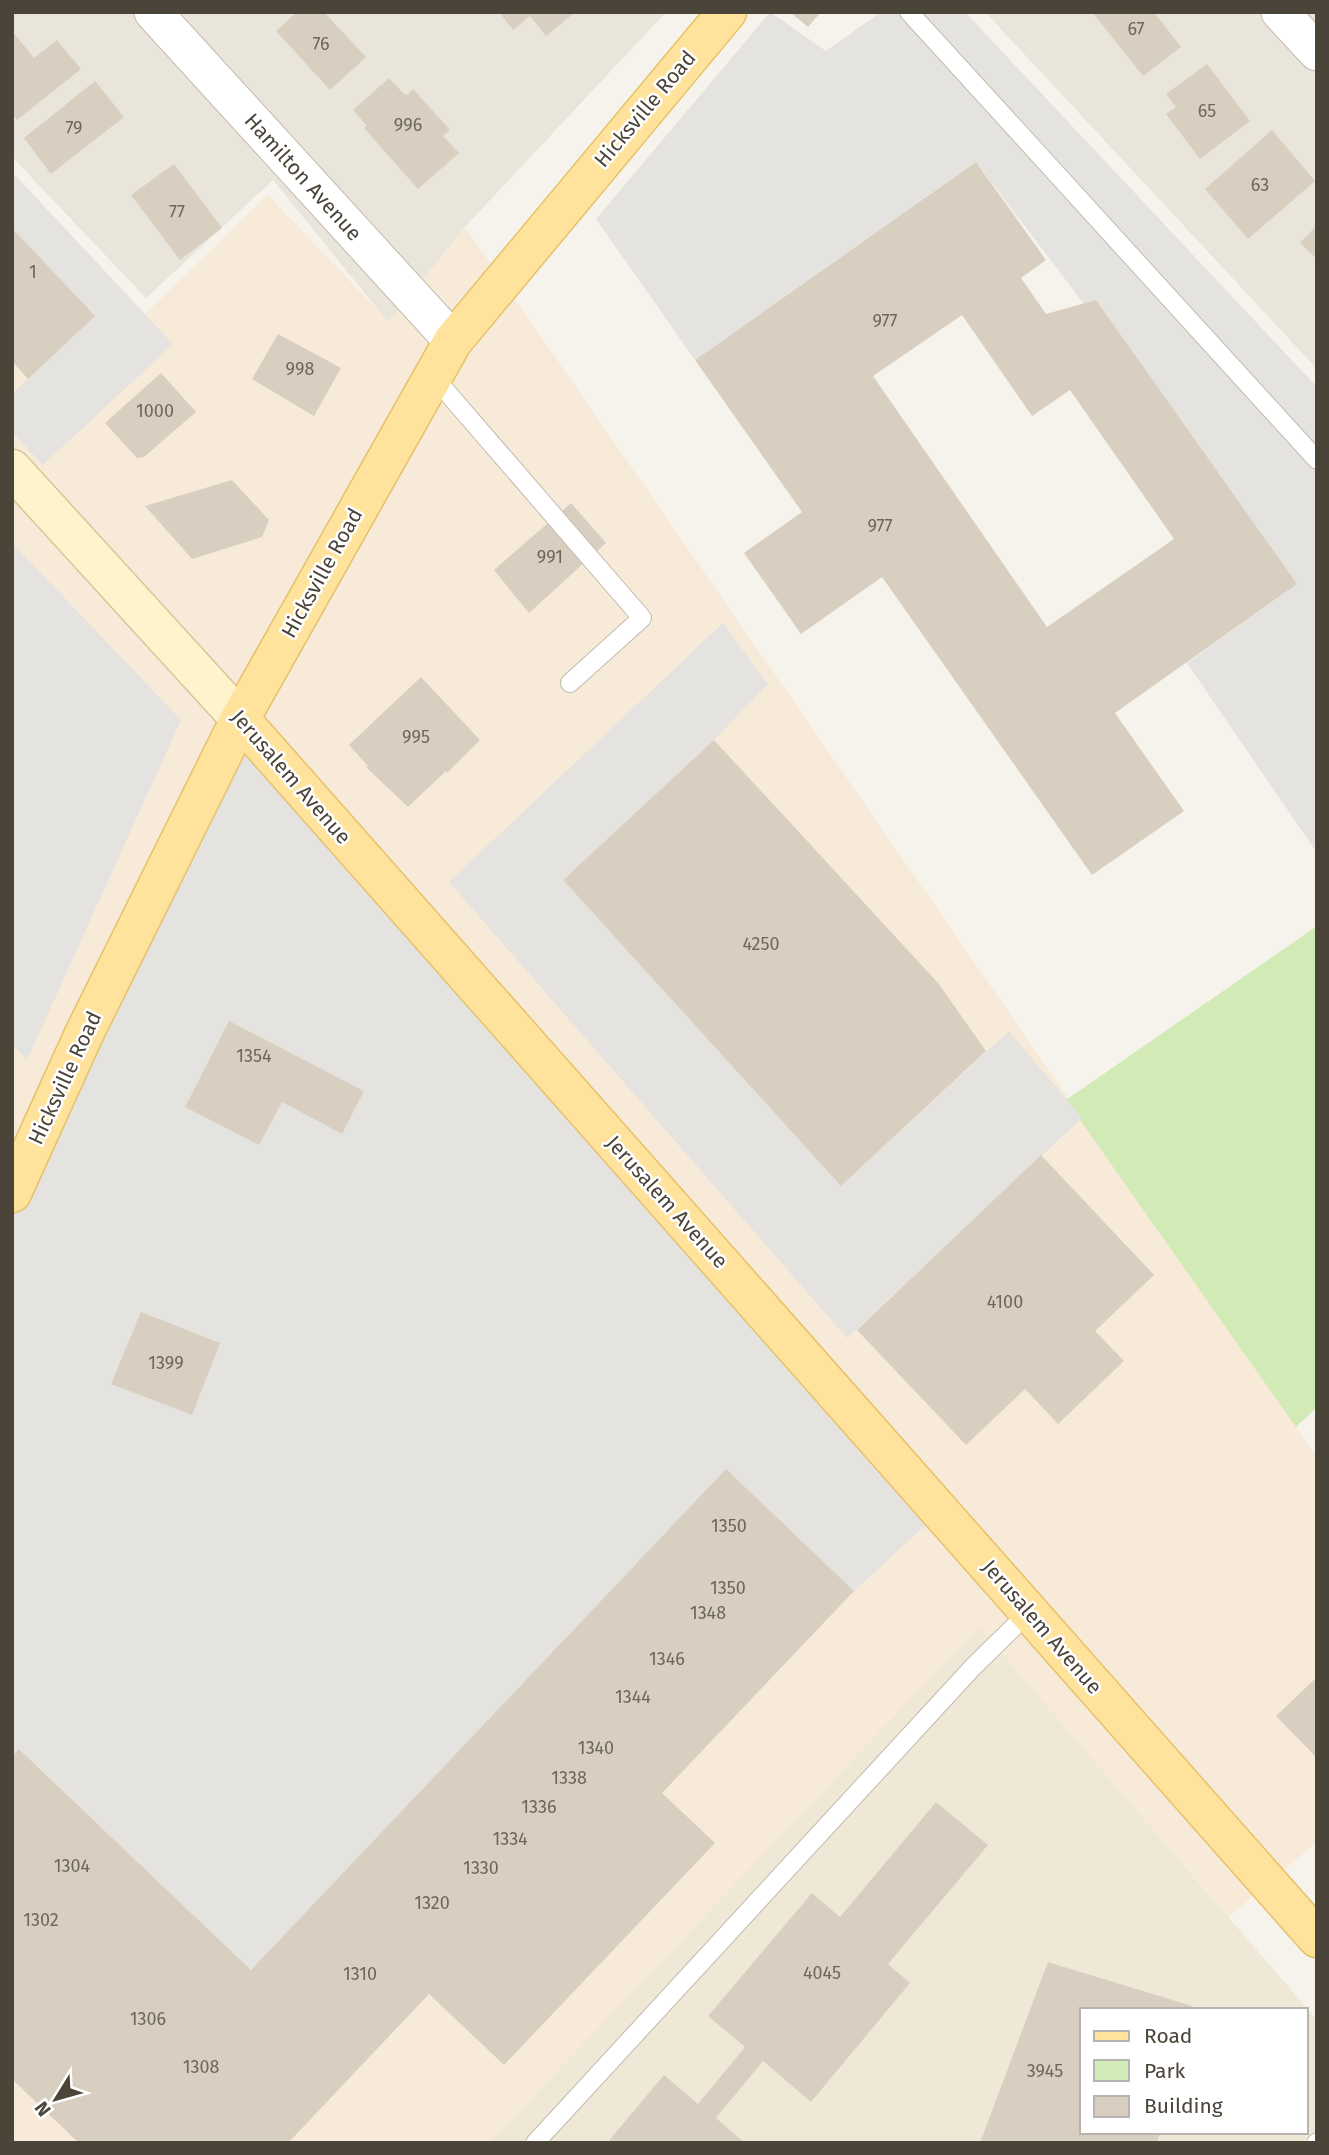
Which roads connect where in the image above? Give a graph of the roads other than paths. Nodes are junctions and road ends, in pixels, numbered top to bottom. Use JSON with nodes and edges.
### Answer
{"nodes":[{"id":1,"x":153,"y":12,"type":"edge"},
{"id":2,"x":909,"y":12,"type":"edge"},
{"id":3,"x":1280,"y":12,"type":"edge"},
{"id":4,"x":716,"y":16,"type":"edge"},
{"id":5,"x":1317,"y":52,"type":"edge"},
{"id":6,"x":453,"y":341,"type":"junction"},
{"id":7,"x":433,"y":376,"type":"junction"},
{"id":8,"x":1317,"y":460,"type":"edge"},
{"id":9,"x":12,"y":469,"type":"edge"},
{"id":10,"x":570,"y":683,"type":"dead end"},
{"id":11,"x":240,"y":719,"type":"junction"},
{"id":12,"x":12,"y":1193,"type":"edge"},
{"id":13,"x":1029,"y":1612,"type":"junction"},
{"id":14,"x":1317,"y":1938,"type":"edge"},
{"id":15,"x":535,"y":2143,"type":"edge"}],
"edges":[{"from":1,"to":6,"type":"street","name":"Hamilton Avenue"},
{"from":2,"to":8,"type":"lane"},
{"from":3,"to":5,"type":"street"},
{"from":4,"to":6,"type":"main road","name":"Hicksville Road"},
{"from":6,"to":7,"type":"main road","name":"Hicksville Road"},
{"from":7,"to":10,"type":"lane"},
{"from":7,"to":11,"type":"main road","name":"Hicksville Road"},
{"from":9,"to":11,"type":"main road","name":"Jerusalem Avenue"},
{"from":11,"to":12,"type":"main road","name":"Hicksville Road"},
{"from":11,"to":13,"type":"main road","name":"Jerusalem Avenue"},
{"from":13,"to":14,"type":"main road","name":"Jerusalem Avenue"},
{"from":13,"to":15,"type":"lane"}]}
